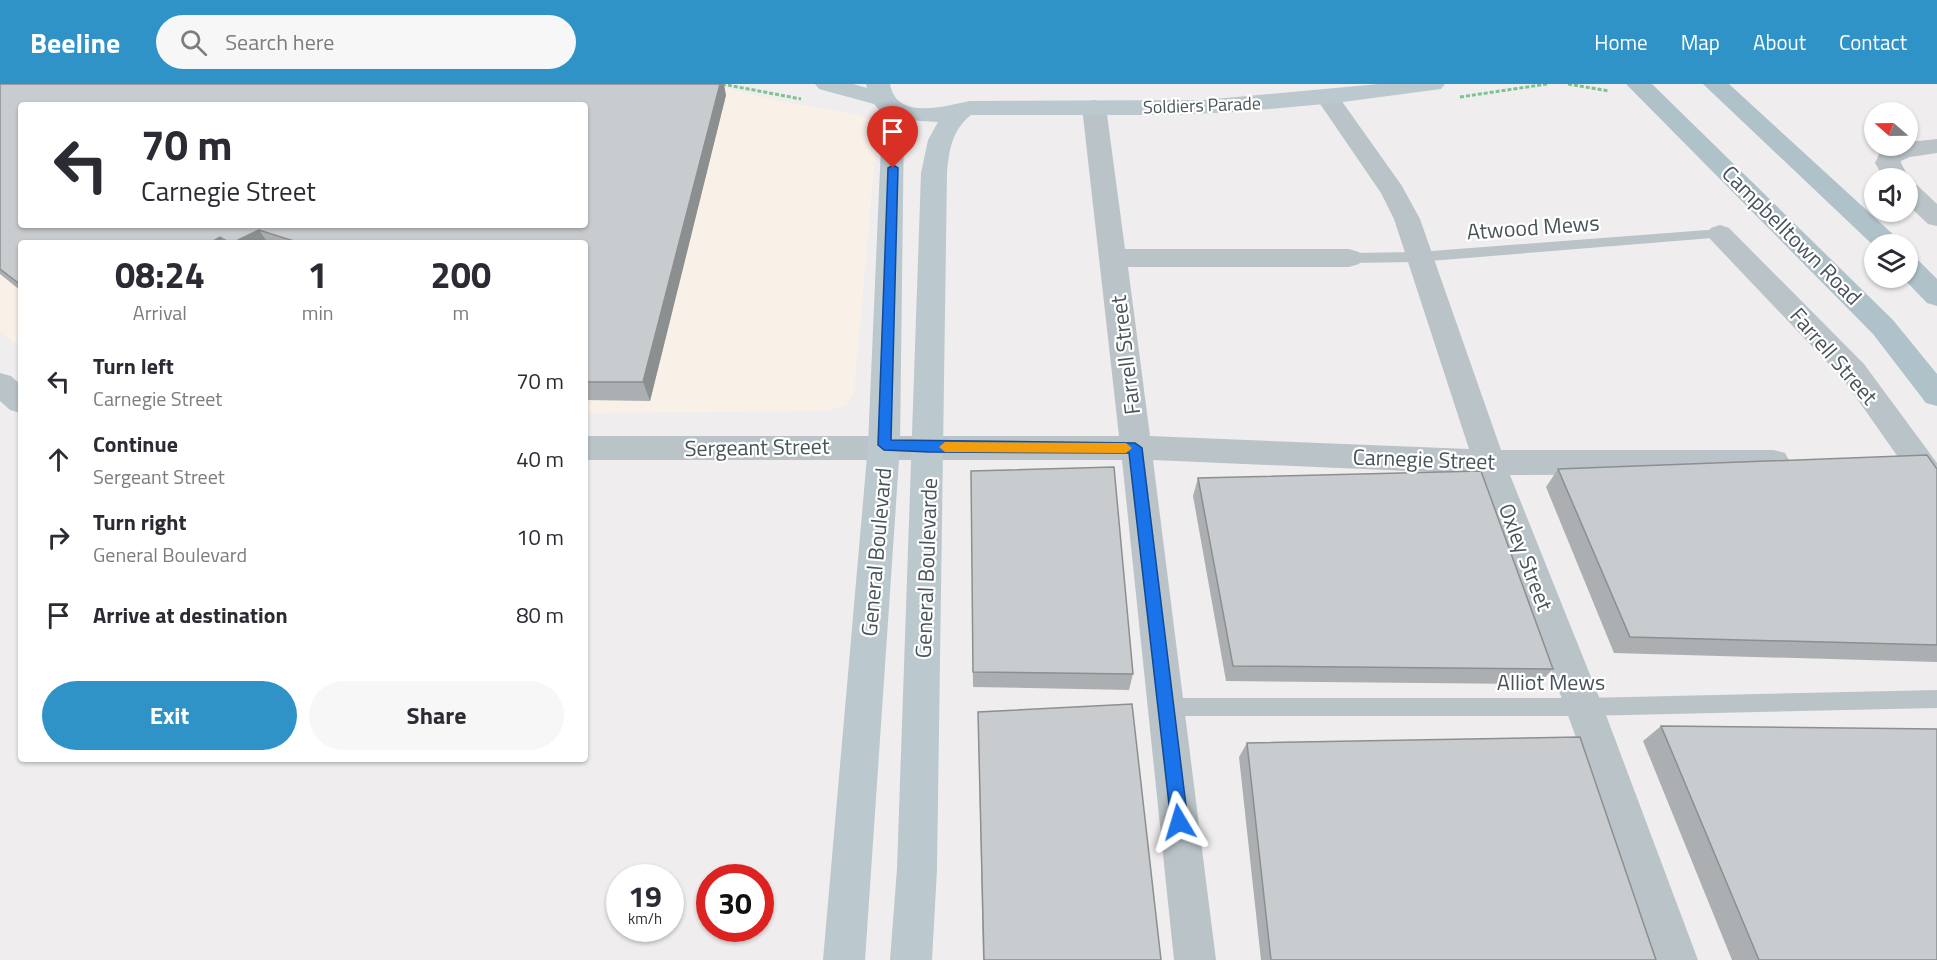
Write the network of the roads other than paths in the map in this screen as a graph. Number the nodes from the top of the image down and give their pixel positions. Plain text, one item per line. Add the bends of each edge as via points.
1 (827, 84) edge
2 (987, 84) edge
3 (1279, 84) edge
4 (1433, 84) edge
5 (1638, 84) edge
6 (1716, 84) edge
7 (1028, 86) dead end
8 (1205, 91) junction
9 (884, 97) edge
10 (1328, 98) junction
11 (1094, 107) junction
12 (964, 110) junction
13 (1937, 146) edge
14 (1890, 168) edge
15 (1918, 200) edge
16 (1937, 218) edge
17 (1720, 234) joint
18 (1877, 234) edge
19 (1418, 257) junction
20 (1113, 258) junction
21 (1349, 258) joint
22 (1918, 276) edge
23 (1937, 296) edge
24 (0, 384) edge
25 (1937, 395) edge
26 (18, 399) edge
27 (884, 445) junction
28 (929, 447) junction
29 (588, 448) edge
30 (1135, 448) junction
31 (1489, 462) junction
32 (1799, 462) edge
33 (1883, 462) edge
34 (1919, 462) junction
35 (1937, 488) edge
36 (1937, 699) edge
37 (864, 703) junction
38 (1166, 707) junction
39 (1584, 707) junction
40 (844, 960) edge
41 (911, 960) edge
42 (1195, 960) edge
43 (1677, 960) edge

1 - 9 street
2 - 12 street, General Boulevarde via 980,100
3 - 8 street, Soldiers Parade
4 - 10 street, Soldiers Parade
5 - 25 main road, Campbelltown Road via 1883,327
6 - 18 main road
7 - 8 street, Soldiers Parade via 1091,93
8 - 10 street via 1234,96 1305,88
9 - 12 street, Soldiers Parade via 907,114 924,117
9 - 27 street, General Boulevard via 894,146
10 - 11 street, Soldiers Parade via 1170,108
10 - 19 street, Oxley Street via 1393,192 1407,219
11 - 12 street, Soldiers Parade
11 - 20 street, Farrell Street
12 - 28 street, General Boulevarde via 945,126 937,146 934,173
13 - 14 street via 1904,150 1889,157
15 - 16 street
17 - 19 lane, Atwood Mews
17 - 34 street, Farrell Street via 1854,372
19 - 21 lane, Atwood Mews
19 - 31 street, Oxley Street
20 - 21 street
20 - 30 street, Farrell Street
22 - 23 main road
24 - 26 street
27 - 28 street, Sergeant Street
27 - 29 street, Sergeant Street
27 - 37 street, General Boulevard
28 - 30 street, Carnegie Street
28 - 37 street via 912,460 898,487 891,617
28 - 41 street, General Boulevarde
30 - 31 street, Carnegie Street
30 - 38 street, Farrell Street
31 - 32 street, Carnegie Street
31 - 39 street, Oxley Street
33 - 34 street
34 - 35 street, Farrell Street
36 - 39 lane, Alliot Mews
37 - 40 street, General Boulevard
38 - 39 lane, Alliot Mews
38 - 42 street, Farrell Street
39 - 43 street, Oxley Street

